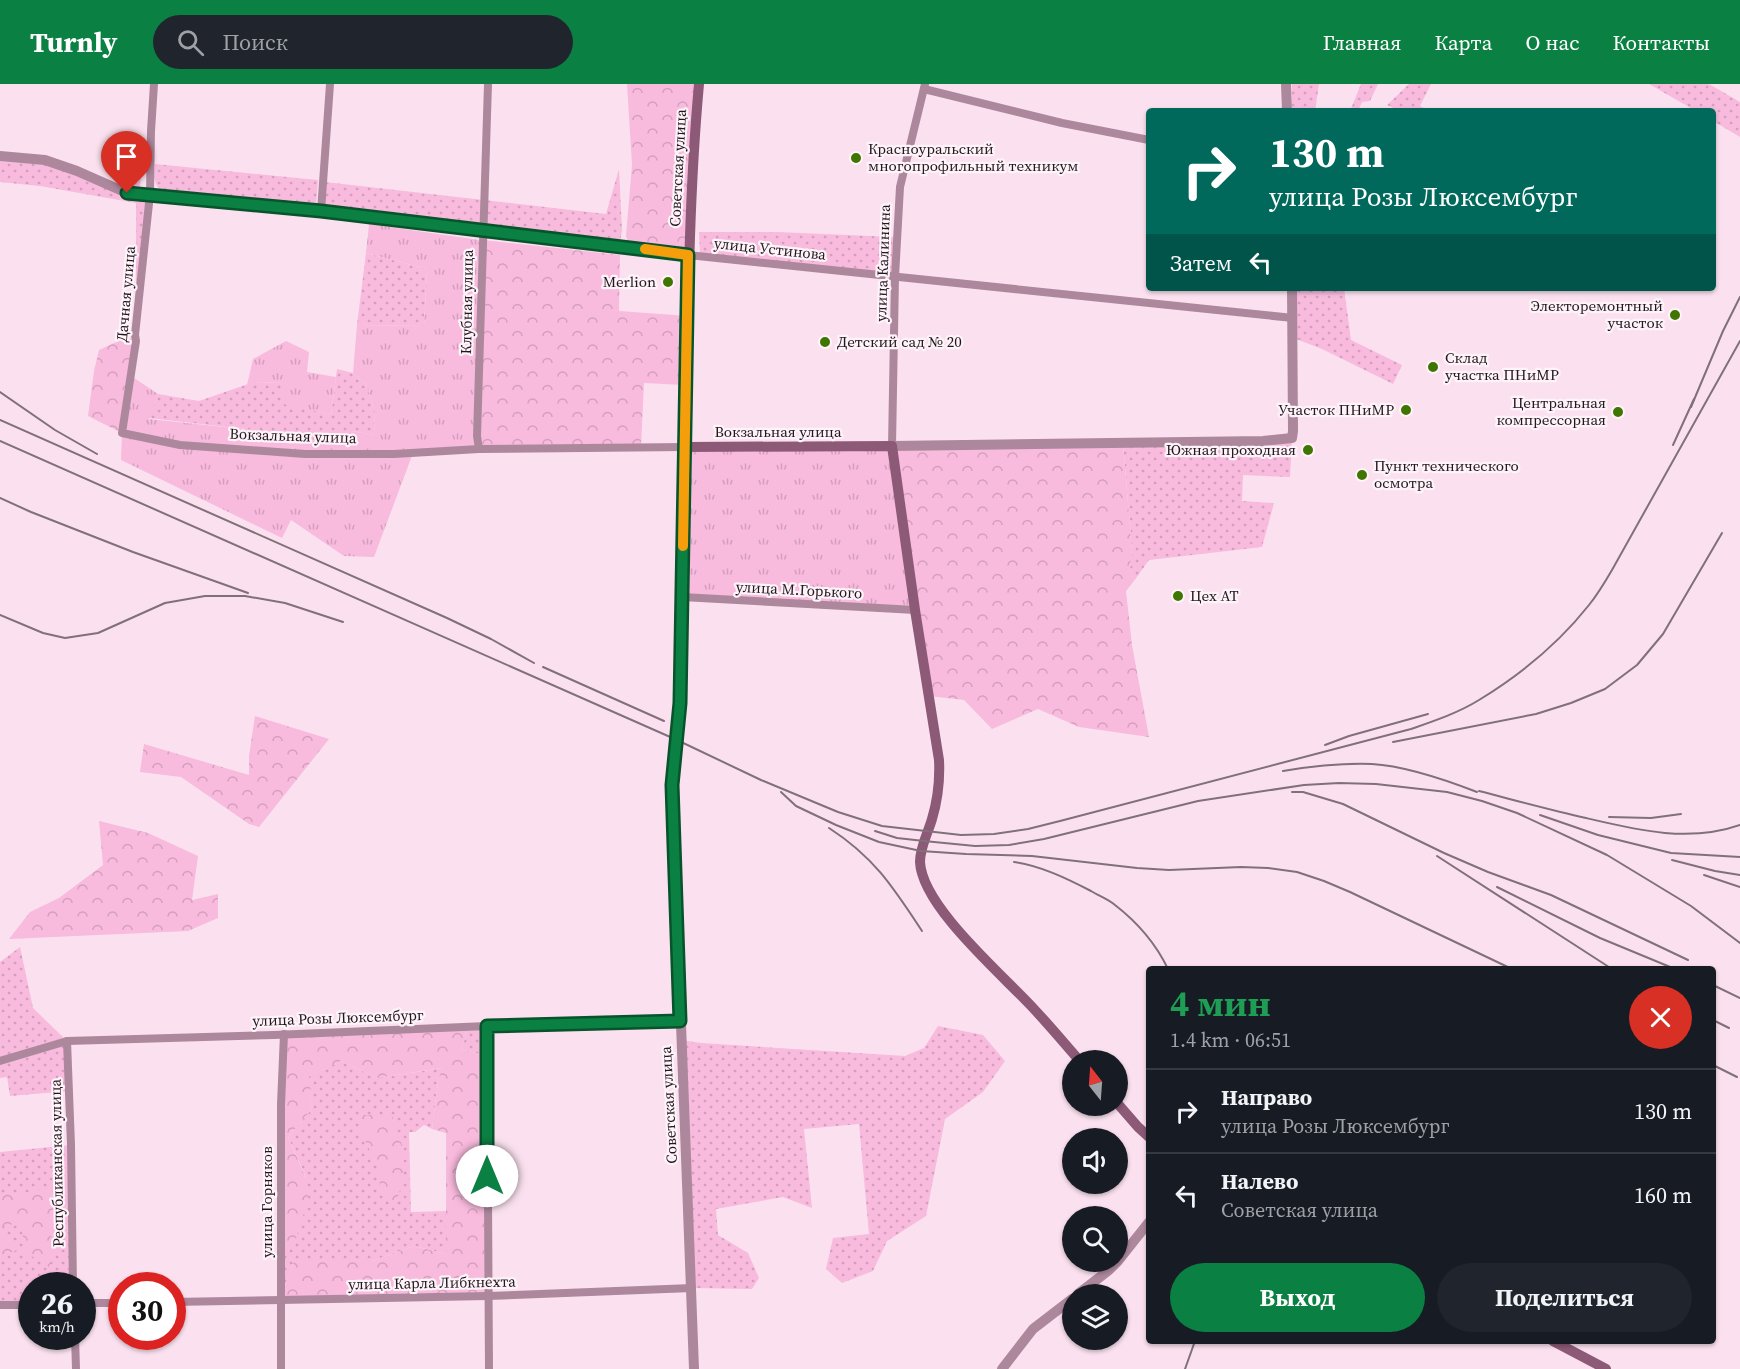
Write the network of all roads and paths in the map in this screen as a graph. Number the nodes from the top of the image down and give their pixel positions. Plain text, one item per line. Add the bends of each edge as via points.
1 (154, 84) edge
2 (330, 84) edge
3 (488, 84) edge
4 (699, 84) edge
5 (1286, 84) edge
6 (925, 86) edge
7 (1287, 108) edge
8 (1146, 139) edge
9 (0, 156) edge
10 (150, 194) junction
11 (321, 211) junction
12 (482, 231) junction
13 (688, 255) junction
14 (895, 277) junction
15 (1292, 291) edge
16 (1293, 318) junction
17 (122, 434) joint
18 (892, 446) junction
19 (686, 447) junction
20 (479, 449) junction
21 (682, 597) junction
22 (915, 610) junction
23 (680, 1021) junction
24 (487, 1026) junction
25 (284, 1034) junction
26 (67, 1041) junction
27 (1070, 1050) edge
28 (0, 1060) edge
29 (1128, 1116) edge
30 (1146, 1134) edge
31 (1146, 1226) edge
32 (1128, 1248) edge
33 (73, 1272) edge
34 (1106, 1272) edge
35 (1091, 1284) edge
36 (692, 1288) junction
37 (488, 1296) junction
38 (280, 1300) junction
39 (186, 1302) edge
40 (0, 1305) edge
41 (18, 1305) edge
42 (1062, 1307) edge
43 (1559, 1344) edge
44 (75, 1350) edge
45 (76, 1369) edge
46 (281, 1369) edge
47 (489, 1369) edge
48 (694, 1369) edge
49 (1002, 1369) edge
50 (1606, 1369) edge

1 - 10 street, Дачная улица
2 - 11 street
3 - 12 street, Клубная улица
4 - 13 main road, Советская улица
5 - 7 street
6 - 8 street via 1056,121
6 - 14 street, улица Калинина via 900,188
9 - 10 street, улица Устинова via 45,160 127,193
10 - 11 street, улица Устинова
10 - 17 street, Дачная улица via 136,341
11 - 12 street, улица Устинова
12 - 13 street, улица Устинова
12 - 20 street, Клубная улица
13 - 14 street, улица Устинова
13 - 19 main road, Советская улица
14 - 16 street, улица Устинова
14 - 18 street, улица Калинина
15 - 16 street
16 - 18 street, Вокзальная улица via 1292,438
17 - 20 street, Вокзальная улица via 180,445 305,454
18 - 19 main road, Вокзальная улица
18 - 22 main road
19 - 20 street, Вокзальная улица
19 - 21 street, Советская улица
21 - 22 street, улица М.Горького
21 - 23 street, Советская улица via 680,703 672,785
22 - 27 main road via 940,771 933,817 921,850 922,872 935,900 958,932
23 - 24 street, улица Розы Люксембург
23 - 36 street, Советская улица
24 - 25 street, улица Розы Люксембург
24 - 37 street
25 - 26 street, улица Розы Люксембург
25 - 38 street, улица Горняков
26 - 28 street, улица Розы Люксембург
26 - 33 street, Республиканская улица
29 - 30 main road
31 - 32 street
34 - 35 street
36 - 37 street, улица Карла Либкнехта
36 - 48 street, Советская улица
37 - 38 street, улица Карла Либкнехта
37 - 47 street
38 - 39 street, улица Карла Либкнехта
38 - 46 street, улица Горняков
40 - 41 street
42 - 49 street via 1033,1329
43 - 50 main road
44 - 45 street

